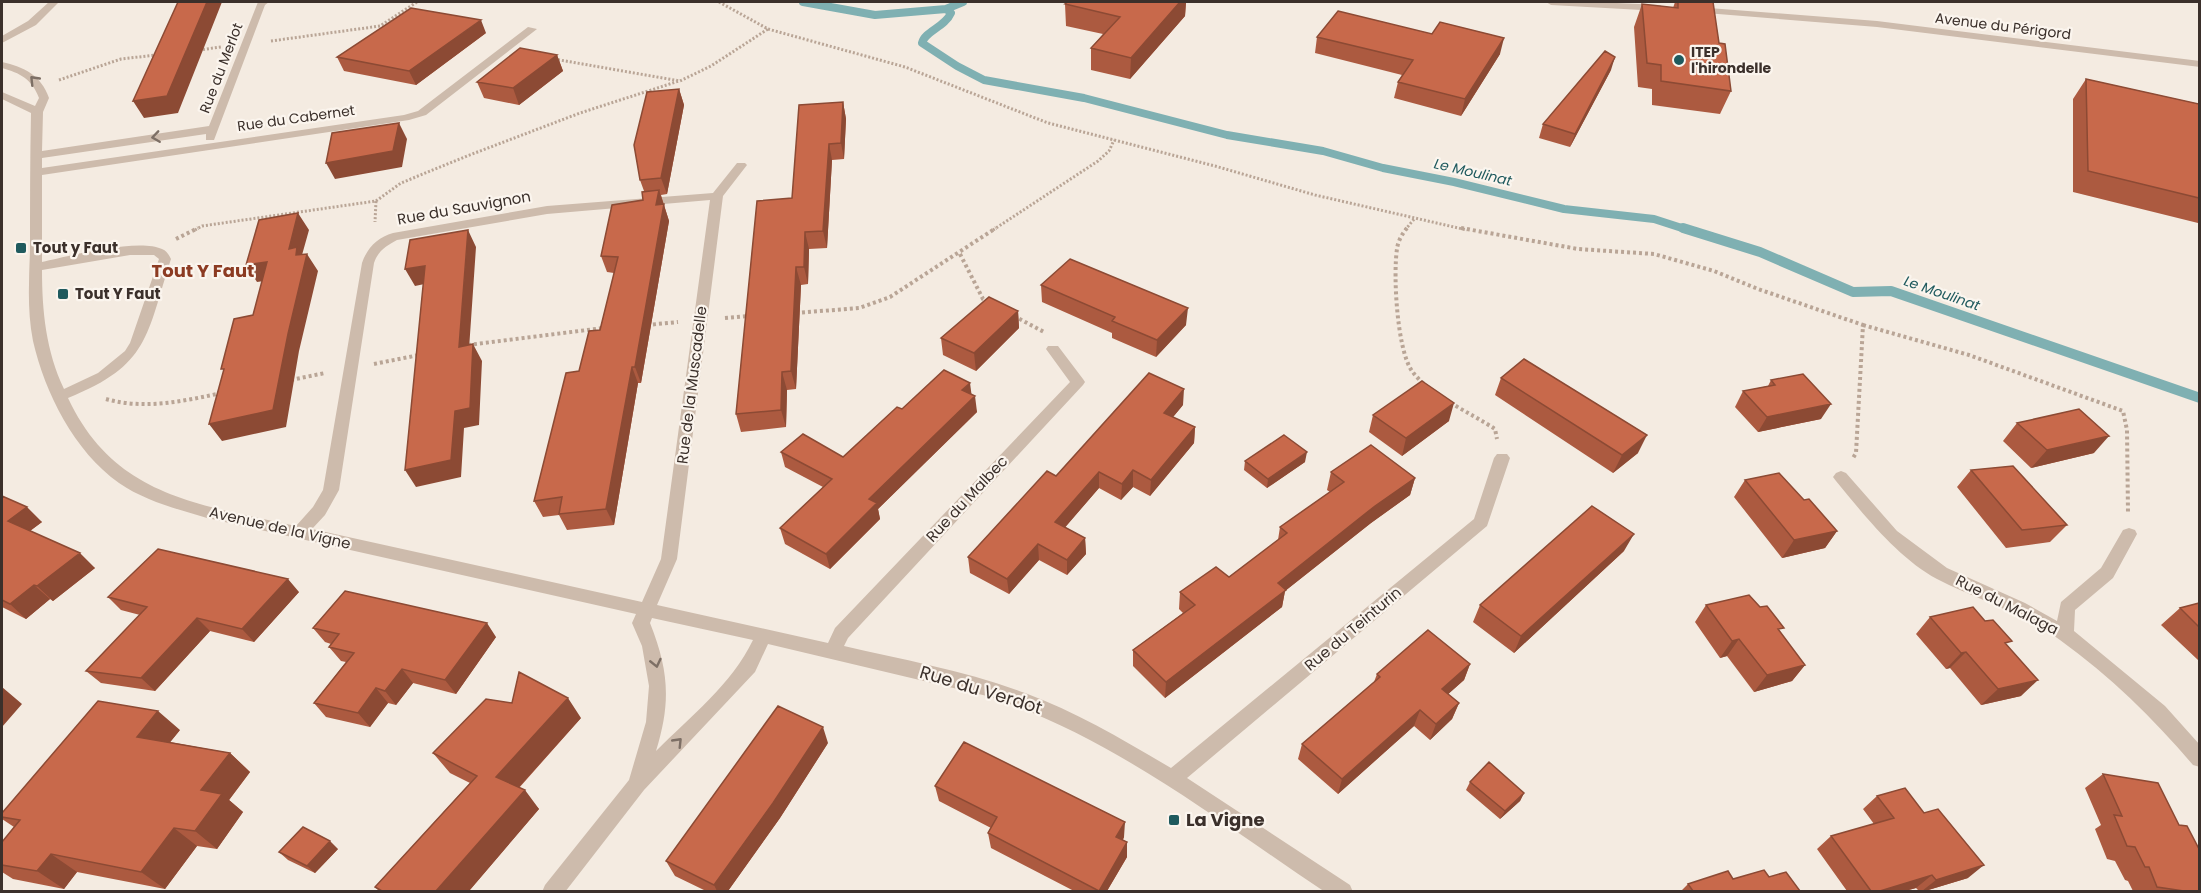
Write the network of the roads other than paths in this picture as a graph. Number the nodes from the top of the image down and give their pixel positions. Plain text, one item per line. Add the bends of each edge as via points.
1 (54, 2) edge
2 (264, 2) edge
3 (1551, 2) edge
4 (1666, 8) edge
5 (1688, 9) edge
6 (532, 29) dead end
7 (2, 40) edge
8 (2199, 64) edge
9 (2, 65) edge
10 (2, 95) edge
11 (37, 112) junction
12 (214, 129) junction
13 (207, 147) junction
14 (36, 155) junction
15 (741, 165) dead end
16 (36, 172) junction
17 (717, 196) junction
18 (36, 267) junction
19 (1053, 349) road end
20 (60, 396) junction
21 (1502, 458) road end
22 (1841, 477) road end
23 (299, 533) junction
24 (2129, 534) road end
25 (646, 608) junction
26 (2065, 634) junction
27 (764, 635) junction
28 (833, 651) junction
29 (2199, 759) edge
30 (1172, 779) junction
31 (637, 784) junction
32 (552, 891) edge
33 (1343, 891) edge

1 - 7 street via 32,23
2 - 12 street, Rue du Merlot
3 - 4 street
5 - 8 street, Avenue du Périgord via 1877,24
6 - 13 street, Rue du Cabernet via 422,113
11 -> 9 street, Avenue de la Vigne via 44,98 35,78
10 - 11 street
11 - 14 street, Avenue de la Vigne
12 - 13 street, Rue du Merlot
12 -> 14 street
13 - 16 street, Rue du Cabernet
14 - 16 street, Avenue de la Vigne
15 - 17 street, Rue de la Muscadelle
16 - 18 street, Avenue de la Vigne
17 - 23 street, Rue du Sauvignon via 547,210 385,241 371,253 368,263 331,490
17 - 25 street, Rue de la Muscadelle via 669,560
18 - 20 street, Avenue de la Vigne via 40,339
18 - 20 street via 136,250 154,250 165,259 137,344 120,364 92,383
19 - 28 street, Rue du Malbec via 1078,382 841,633
20 - 23 street, Avenue de la Vigne via 96,452 141,489 207,512
21 - 30 street, Rue du Teinturin via 1481,522
22 - 26 street, Rue du Malaga via 1891,535 1941,573 2019,608
23 - 25 street, Avenue de la Vigne
24 - 26 street via 2107,573 2067,607
25 - 27 street, Rue du Verdot
25 -> 31 street via 641,623 652,647 660,701
26 - 29 street, Rue du Malaga via 2159,712
27 - 28 street, Rue du Verdot
31 -> 27 street via 749,667
28 - 30 street, Rue du Verdot via 1021,699 1084,727
30 - 33 street, Rue du Verdot
31 - 32 street

